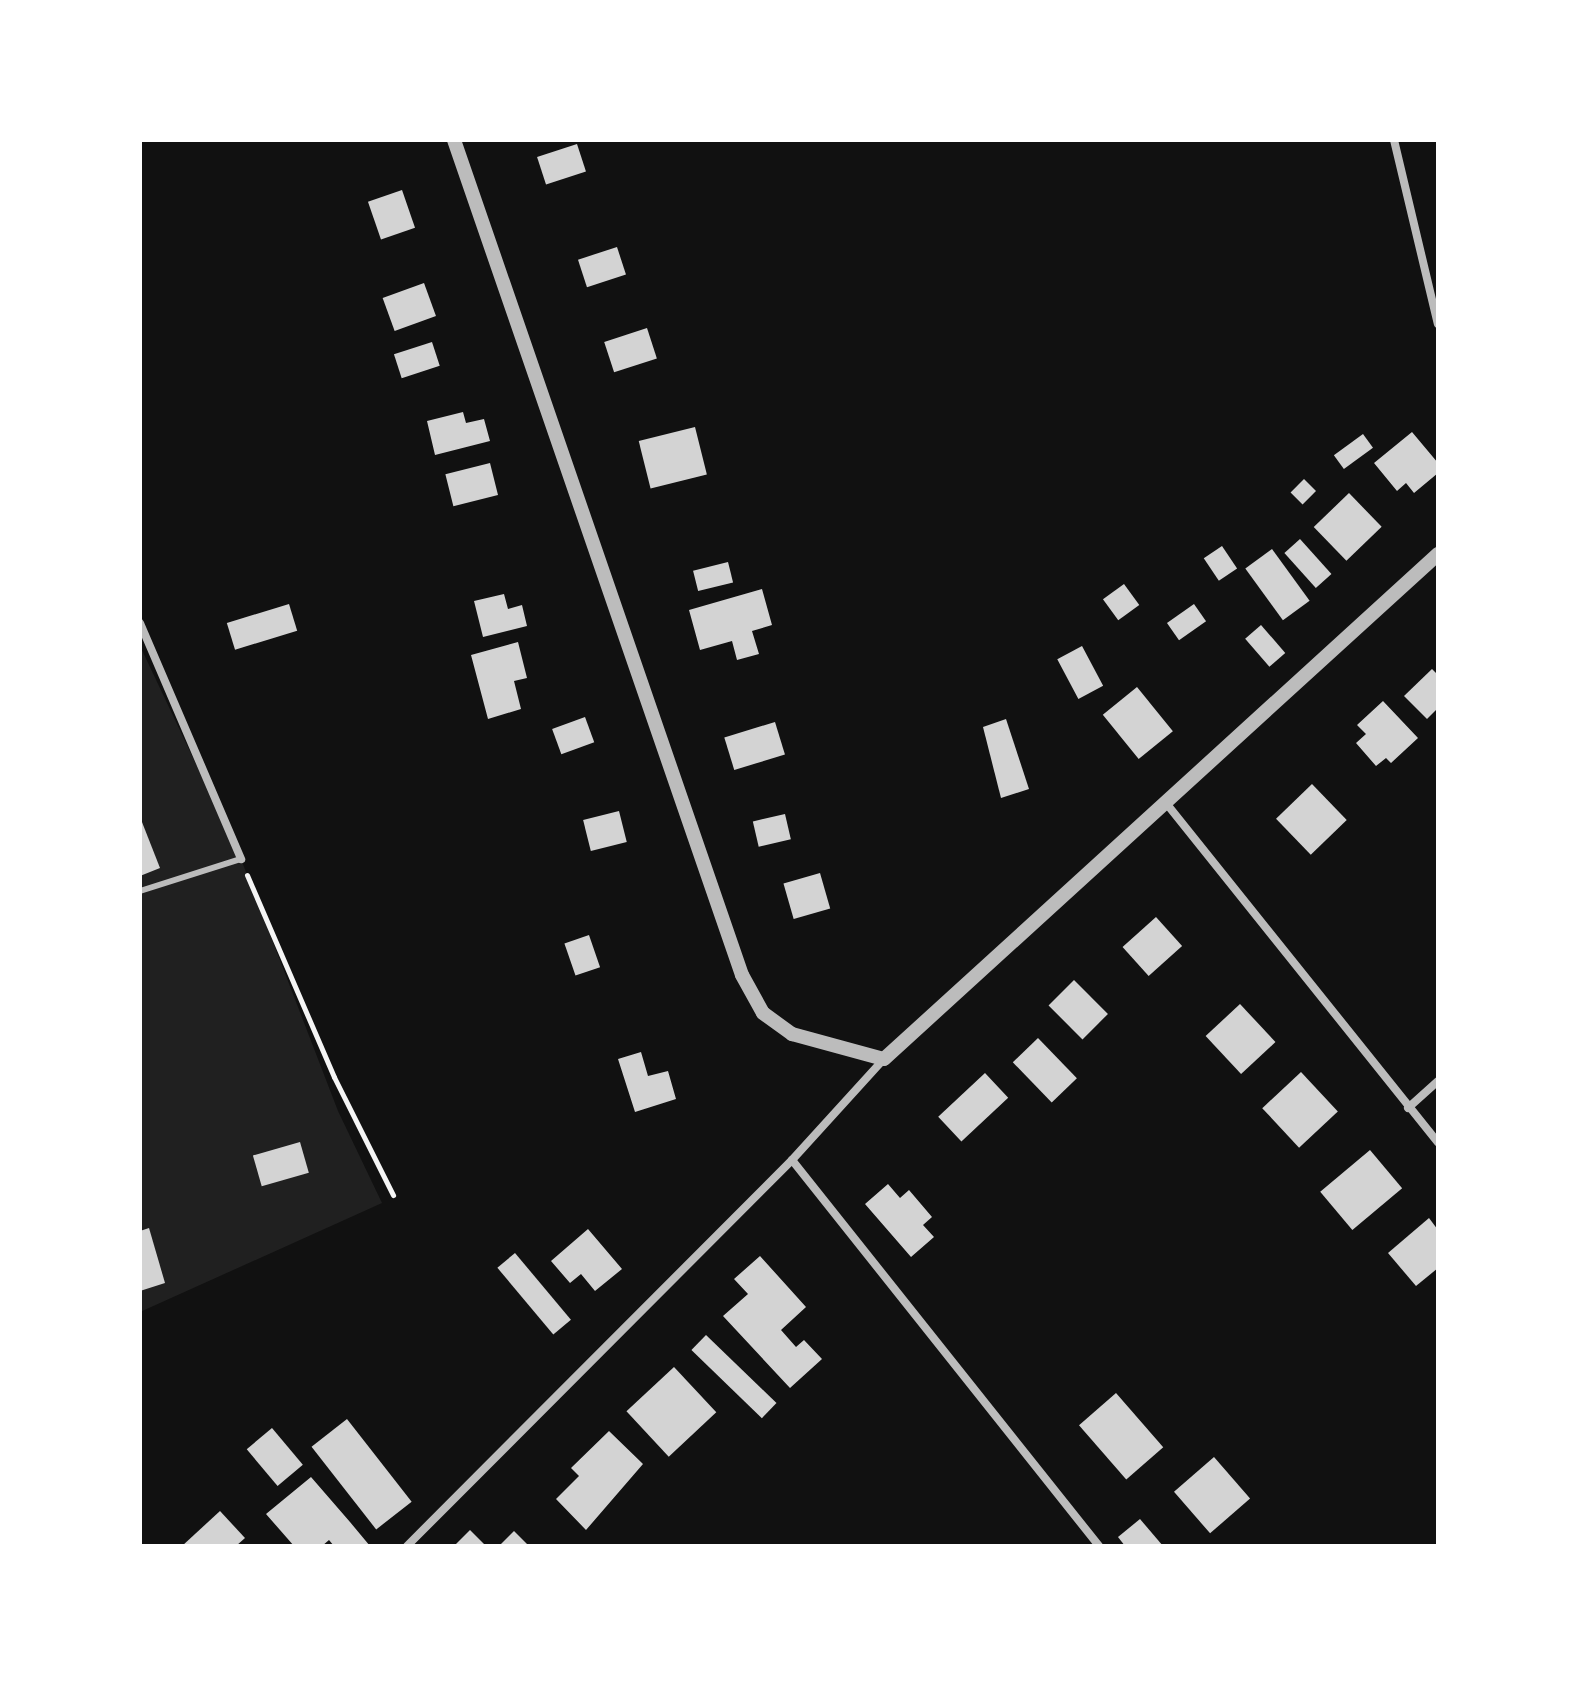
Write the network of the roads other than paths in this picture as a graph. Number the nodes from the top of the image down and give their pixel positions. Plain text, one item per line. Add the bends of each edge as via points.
1 (454, 140) edge
2 (1394, 140) edge
3 (1438, 324) edge
4 (1438, 554) edge
5 (140, 623) edge
6 (1166, 803) junction
7 (241, 859) joint
8 (140, 891) edge
9 (884, 1059) junction
10 (1438, 1081) edge
11 (1408, 1108) junction
12 (1438, 1143) edge
13 (792, 1160) junction
14 (407, 1546) edge
15 (1099, 1546) edge

1 - 9 street via 742,975 763,1013 792,1034
2 - 3 street
4 - 6 street
5 - 7 street
6 - 9 street
6 - 11 street
7 - 8 lane
9 - 13 street
10 - 11 street
11 - 12 street
13 - 14 street
13 - 15 street

